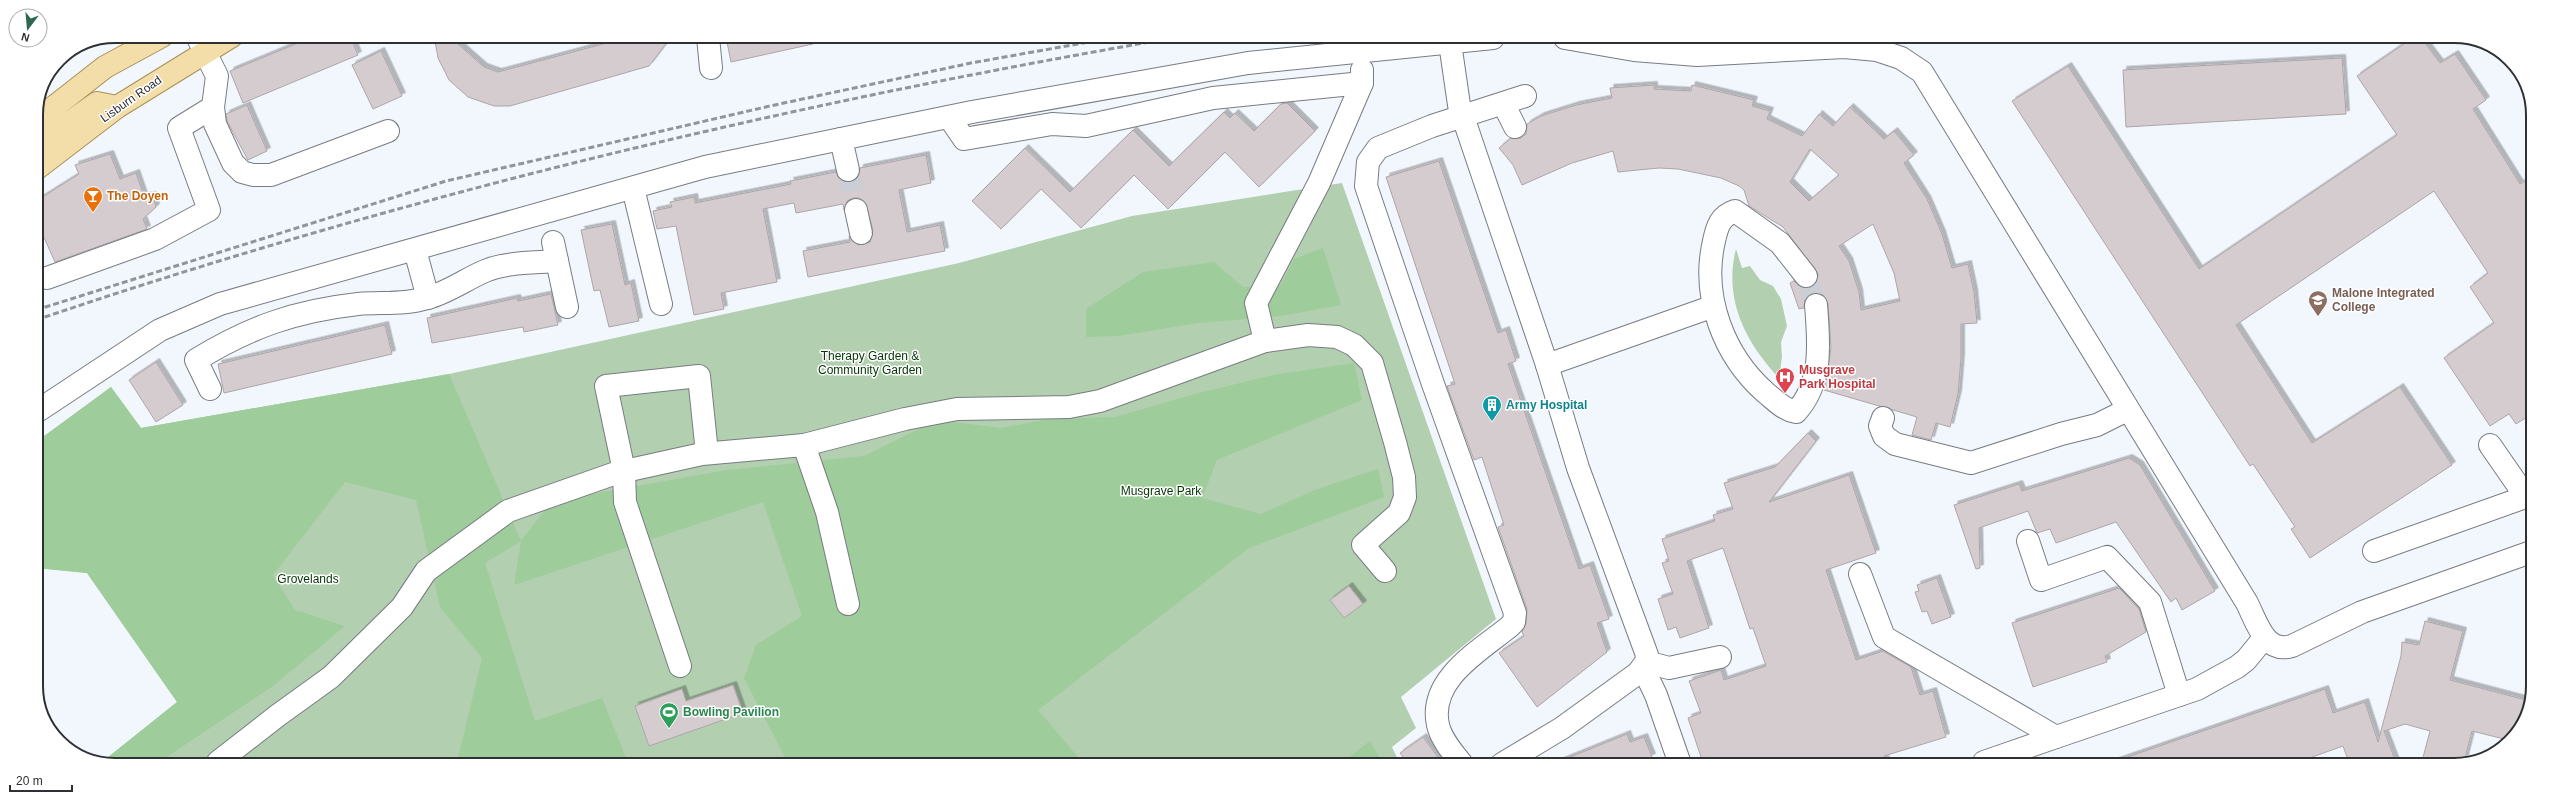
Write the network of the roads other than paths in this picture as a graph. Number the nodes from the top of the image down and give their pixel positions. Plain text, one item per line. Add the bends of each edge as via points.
1 (149, 43) edge
2 (202, 43) edge
3 (709, 43) edge
4 (1450, 43) joint
5 (1611, 43) edge
6 (1359, 52) junction
7 (711, 68) dead end
8 (1362, 83) junction
9 (1525, 96) dead end
10 (1504, 105) junction
11 (117, 107) junction
12 (213, 107) junction
13 (43, 112) edge
14 (949, 117) junction
15 (1463, 117) junction
16 (1515, 127) dead end
17 (388, 132) dead end
18 (841, 139) junction
19 (43, 141) edge
20 (43, 164) edge
21 (848, 170) tunnel mouth
22 (633, 188) junction
23 (856, 210) tunnel mouth
24 (862, 233) dead end
25 (415, 250) junction
26 (1806, 276) tunnel mouth
27 (47, 278) dead end
28 (428, 298) junction
29 (660, 304) dead end
30 (1816, 305) tunnel mouth
31 (1714, 306) junction
32 (567, 307) dead end
33 (1265, 341) junction
34 (1547, 365) junction
35 (210, 389) dead end
36 (43, 407) edge
37 (2128, 410) junction
38 (1883, 418) dead end
39 (804, 445) junction
40 (2490, 445) dead end
41 (707, 454) junction
42 (624, 471) junction
43 (2526, 492) edge
44 (2526, 497) edge
45 (2028, 541) dead end
46 (2374, 551) dead end
47 (2526, 554) edge
48 (1385, 570) dead end
49 (1860, 574) dead end
50 (848, 604) dead end
51 (2264, 638) junction
52 (1720, 657) dead end
53 (1645, 665) junction
54 (680, 666) dead end
55 (2179, 695) junction
56 (2056, 737) junction
57 (223, 758) edge
58 (1458, 758) edge
59 (1512, 758) edge
60 (1678, 758) edge
61 (1996, 758) edge

1 - 13 main road via 105,67
2 - 11 main road, Lisburn Road
2 - 12 street via 217,76
3 - 7 street
4 - 6 street
4 - 15 street
5 - 37 street via 1634,50 1697,55 1857,48 1877,50 1901,58 1922,72
6 - 8 street
6 - 14 street via 1248,63
8 - 14 street via 1213,98 1086,126 1052,124 964,139
8 - 33 street via 1320,184 1256,303
9 - 10 street
10 - 15 street
10 - 16 street
11 - 19 main road via 97,103
11 - 20 main road, Lisburn Road
12 - 17 street via 215,124 233,163 242,172 253,175 271,174
12 - 27 street via 180,128 209,210 155,240
14 - 18 street
15 - 34 street
15 - 58 street via 1378,148 1368,162 1366,186 1515,613 1514,622 1509,627 1457,669 1444,686 1438,701 1438,726
18 - 21 street
18 - 22 street via 705,167
22 - 25 street
22 - 29 street
23 - 24 street
25 - 28 street
25 - 36 street via 220,304 160,330
26 - 31 street via 1780,243 1735,211 1726,213 1718,224 1712,249 1710,275
28 - 32 street via 486,270 517,264 555,252
28 - 35 street via 324,308 271,322 231,338 196,360
30 - 31 street via 1818,357 1814,386 1796,412 1787,411 1750,378 1719,327
31 - 34 street
33 - 39 street via 1100,401 1069,407 956,409
33 - 48 street via 1308,335 1337,337 1354,345 1372,363 1404,477 1406,496 1399,513 1363,545
34 - 53 street via 1578,468 1646,647
37 - 38 street via 2099,411 2061,434 1971,463 1895,444 1884,436 1880,426
37 - 51 street via 2247,603
39 - 41 street
39 - 50 street via 827,512
40 - 43 street
41 - 42 street
41 - 42 street via 699,376 606,386
42 - 54 street via 625,502
42 - 57 street via 508,511 426,571 402,607 331,677
44 - 46 street
45 - 55 street via 2041,580 2107,557 2150,602
47 - 51 street via 2362,612 2289,647 2278,648
49 - 56 street via 1884,637
51 - 55 street via 2237,667 2197,689
52 - 53 street via 1669,668
53 - 59 street via 1562,728
53 - 60 street
55 - 56 street
56 - 61 street

